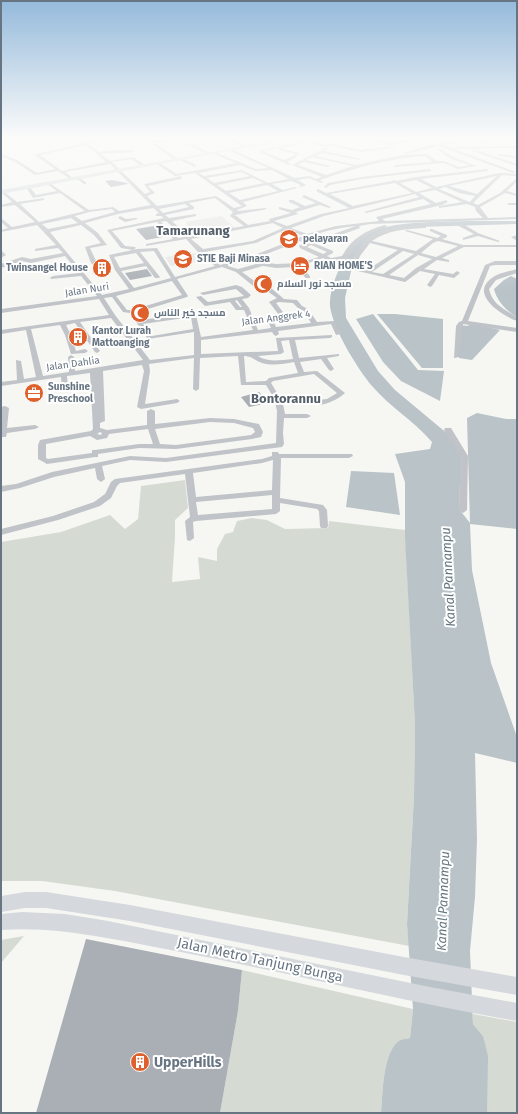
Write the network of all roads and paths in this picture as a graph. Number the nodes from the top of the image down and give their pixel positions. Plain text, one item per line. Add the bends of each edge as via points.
1 (23, 188) edge
2 (29, 188) edge
3 (55, 188) edge
4 (137, 188) edge
5 (148, 188) edge
6 (220, 188) edge
7 (247, 188) edge
8 (274, 188) joint
9 (295, 188) dead end
10 (361, 188) edge
11 (406, 188) edge
12 (442, 188) edge
13 (450, 188) edge
14 (487, 188) edge
15 (509, 188) edge
16 (436, 189) junction
17 (318, 190) dead end
18 (2, 192) edge
19 (60, 192) junction
20 (226, 192) junction
21 (282, 192) junction
22 (505, 192) junction
23 (415, 193) junction
24 (325, 194) junction
25 (144, 195) junction
26 (516, 195) edge
27 (231, 196) junction
28 (304, 196) dead end
29 (479, 196) junction
30 (342, 197) dead end
31 (52, 198) dead end
32 (423, 198) junction
33 (335, 199) junction
34 (292, 201) dead end
35 (446, 201) dead end
36 (185, 202) junction
37 (239, 202) junction
38 (469, 202) junction
39 (321, 203) junction
40 (15, 204) junction
41 (435, 204) junction
42 (517, 204) edge
43 (1, 206) edge
44 (392, 206) junction
45 (156, 207) junction
46 (329, 207) dead end
47 (441, 207) dead end
48 (477, 207) junction
49 (281, 208) dead end
50 (305, 208) junction
51 (353, 208) junction
52 (265, 209) dead end
53 (256, 210) junction
54 (403, 210) junction
55 (88, 211) junction
56 (293, 211) junction
57 (235, 212) junction
58 (366, 212) dead end
59 (163, 214) junction
60 (119, 215) junction
61 (72, 216) junction
62 (194, 216) dead end
63 (517, 218) edge
64 (168, 219) junction
65 (487, 219) junction
66 (1, 220) edge
67 (158, 221) junction
68 (272, 221) junction
69 (384, 222) junction
70 (391, 222) junction
71 (39, 223) junction
72 (459, 223) junction
73 (80, 224) junction
74 (354, 224) junction
75 (502, 224) dead end
76 (248, 227) junction
77 (286, 228) junction
78 (11, 229) junction
79 (400, 229) junction
80 (321, 230) junction
81 (432, 230) dead end
82 (1, 231) edge
83 (48, 231) junction
84 (332, 234) dead end
85 (478, 234) junction
86 (307, 236) junction
87 (438, 236) junction
88 (517, 236) edge
89 (188, 238) junction
90 (300, 239) junction
91 (465, 239) dead end
92 (178, 240) junction
93 (517, 240) edge
94 (368, 241) junction
95 (498, 241) dead end
96 (254, 242) junction
97 (292, 243) junction
98 (312, 244) junction
99 (60, 246) junction
100 (463, 246) junction
101 (517, 246) edge
102 (302, 247) junction
103 (402, 248) junction
104 (37, 250) dead end
105 (137, 250) junction
106 (200, 251) junction
107 (269, 251) junction
108 (418, 252) junction
109 (66, 254) junction
110 (323, 256) junction
111 (343, 257) junction
112 (437, 258) junction
113 (447, 261) dead end
114 (342, 263) dead end
115 (517, 263) edge
116 (148, 264) junction
117 (95, 265) dead end
118 (296, 265) junction
119 (1, 266) edge
120 (221, 266) junction
121 (409, 269) junction
122 (118, 270) junction
123 (238, 271) junction
124 (369, 271) junction
125 (517, 271) edge
126 (170, 272) junction
127 (438, 273) junction
128 (457, 273) dead end
129 (83, 274) junction
130 (385, 275) junction
131 (157, 277) junction
132 (308, 277) dead end
133 (53, 278) dead end
134 (174, 278) junction
135 (129, 284) junction
136 (430, 285) dead end
137 (133, 290) junction
138 (186, 294) junction
139 (113, 295) junction
140 (202, 295) junction
141 (102, 298) junction
142 (238, 299) junction
143 (232, 300) junction
144 (280, 301) junction
145 (246, 308) junction
146 (1, 311) edge
147 (132, 312) junction
148 (113, 316) junction
149 (517, 319) edge
150 (76, 321) junction
151 (141, 322) junction
152 (465, 322) junction
153 (62, 323) junction
154 (315, 324) junction
155 (28, 328) junction
156 (274, 329) junction
157 (197, 330) junction
158 (517, 330) edge
159 (83, 331) junction
160 (256, 331) junction
161 (1, 332) edge
162 (338, 334) dead end
163 (68, 335) junction
164 (330, 336) dead end
165 (292, 338) junction
166 (198, 339) junction
167 (278, 339) junction
168 (85, 351) dead end
169 (97, 351) dead end
170 (251, 354) junction
171 (241, 355) junction
172 (198, 356) junction
173 (337, 356) dead end
174 (70, 357) dead end
175 (323, 357) junction
176 (456, 357) dead end
177 (296, 360) junction
178 (18, 361) dead end
179 (147, 362) junction
180 (273, 362) junction
181 (331, 369) dead end
182 (96, 370) junction
183 (72, 374) junction
184 (302, 374) junction
185 (64, 376) junction
186 (274, 376) dead end
187 (40, 379) junction
188 (21, 381) junction
189 (268, 383) junction
190 (1, 384) edge
191 (65, 389) dead end
192 (196, 389) dead end
193 (177, 401) dead end
194 (280, 403) junction
195 (1, 409) edge
196 (151, 411) dead end
197 (307, 416) dead end
198 (281, 418) junction
199 (35, 427) dead end
200 (151, 427) junction
201 (448, 430) dead end
202 (99, 433) junction
203 (276, 445) junction
204 (157, 446) junction
205 (349, 456) dead end
206 (96, 458) junction
207 (277, 458) junction
208 (189, 472) junction
209 (101, 479) dead end
210 (1, 489) edge
211 (276, 496) junction
212 (193, 500) junction
213 (463, 510) dead end
214 (194, 518) junction
215 (324, 526) dead end
216 (1, 532) edge
217 (190, 538) dead end
218 (1, 904) edge
219 (1, 922) edge
220 (517, 986) edge
221 (517, 1012) edge

1 - 18 main road
2 - 19 street via 35,197
3 - 19 street
4 - 25 street
5 - 25 street via 153,193
6 - 20 street
7 - 20 street
8 - 21 street
8 - 27 street
9 - 21 street
10 - 24 street
11 - 23 street
12 - 16 street
13 - 29 street
14 - 29 street
15 - 22 street
16 - 23 street
16 - 38 street
17 - 24 street
18 - 40 street
19 - 55 street
20 - 27 street
21 - 37 street
22 - 26 street
22 - 48 street
23 - 32 street
23 - 51 street
24 - 33 street
25 - 45 street
26 - 42 street via 508,202
27 - 37 street
28 - 39 street
29 - 38 street
30 - 33 street
31 - 40 street
32 - 41 street
32 - 44 street
33 - 51 street
34 - 50 street
35 - 41 street
36 - 45 street
36 - 57 street via 215,197
36 - 59 street via 192,208
37 - 57 street via 245,206
38 - 47 street
38 - 48 street
39 - 46 street
39 - 50 street
40 - 43 street
40 - 71 street
41 - 54 street
44 - 54 street
44 - 58 street
45 - 59 street
45 - 60 street
48 - 65 street
49 - 56 street
50 - 56 street
51 - 77 street
52 - 53 street
53 - 57 street
53 - 68 street
54 - 69 street via 378,218
55 - 60 street via 113,208
55 - 61 street
56 - 68 street via 296,213
57 - 76 street via 232,215
59 - 60 street via 128,221
59 - 64 street
60 - 73 street
61 - 71 street
61 - 73 street
62 - 64 street
63 - 65 street
64 - 67 street
64 - 89 street
65 - 72 street
66 - 78 street
67 - 92 street
67 - 92 street via 109,231 123,248 127,249
68 - 76 street
68 - 77 street
69 - 70 street, Jalan Nuri
69 - 74 street, Jalan Nuri
70 - 72 street, Jalan Nuri
70 - 111 street via 394,224 360,236
71 - 78 street
71 - 83 street
72 - 75 street
72 - 79 street
72 - 85 street
73 - 83 street
73 - 117 street via 96,234 104,244 86,246 92,253
74 - 80 street, Jalan Nuri
74 - 98 street via 358,227
76 - 89 street
77 - 86 street
77 - 96 street
78 - 82 street
79 - 87 street
79 - 94 street via 381,233
80 - 84 street
80 - 86 street, Jalan Nuri
81 - 87 street
83 - 99 street
85 - 91 street
85 - 95 street
86 - 90 street, Jalan Nuri
87 - 100 street
87 - 108 street
88 - 93 street via 513,237
89 - 92 street
89 - 106 street
90 - 97 street, Jalan Nuri
90 - 98 street
94 - 103 street
94 - 124 street via 352,269
96 - 106 street
96 - 107 street
97 - 102 street
97 - 107 street, Jalan Nuri
98 - 102 street
98 - 110 street via 331,252
99 - 104 street
99 - 109 street
100 - 101 street
100 - 112 street
102 - 110 street
103 - 108 street
103 - 124 street
105 - 116 street
105 - 122 street via 111,256
105 - 126 street via 156,250
106 - 120 street
107 - 120 street, Jalan Nuri
108 - 112 street
108 - 121 street
109 - 119 street via 31,261 22,259
109 - 129 street
110 - 111 street via 331,261
110 - 118 street
111 - 114 street
112 - 113 street
112 - 121 street
115 - 152 street via 488,265
116 - 122 street
116 - 131 street
118 - 123 street via 263,264
118 - 132 street
120 - 123 street
120 - 134 street, Jalan Nuri
121 - 127 street
121 - 130 street
121 - 130 street via 405,280
122 - 135 street
123 - 144 street via 259,288 269,289 280,298
124 - 130 street
125 - 149 street via 495,278 486,289 488,298
126 - 131 street
126 - 134 street
127 - 128 street via 454,276
127 - 136 street
129 - 133 street
129 - 141 street
131 - 135 street
134 - 137 street, Jalan Nuri
134 - 138 street
135 - 137 street
137 - 139 street, Jalan Nuri
138 - 140 street
138 - 147 street
139 - 141 street, Jalan Nuri
139 - 147 street via 125,311
140 - 142 street via 236,286 248,296
140 - 143 street via 207,304
141 - 146 street, Jalan Nuri
141 - 148 street
142 - 143 street
142 - 145 street
143 - 145 street via 238,309
144 - 154 street via 295,301 306,310
144 - 156 street via 272,302 283,316 270,319
145 - 160 street
147 - 151 street
148 - 150 street
148 - 179 street
150 - 153 street
150 - 159 street
151 - 157 street via 150,338
151 - 157 street via 193,315
152 - 158 street
152 - 176 street via 461,322 459,326
153 - 155 street
153 - 163 street
154 - 156 street, Jalan Anggrek 4
154 - 162 street, Jalan Anggrek 4 via 333,322
155 - 161 street
155 - 187 street
156 - 160 street, Jalan Anggrek 4
156 - 167 street
157 - 166 street
159 - 163 street
159 - 169 street
160 - 166 street, Jalan Anggrek 4
163 - 168 street via 73,353
164 - 165 street
165 - 167 street
165 - 177 street
166 - 172 street
167 - 170 street, Jalan Dahlia via 280,352
170 - 171 street, Jalan Dahlia
170 - 180 street via 265,362
171 - 172 street, Jalan Dahlia
171 - 189 street via 244,385
172 - 179 street, Jalan Dahlia
172 - 192 street
173 - 175 street
174 - 183 street
175 - 177 street
175 - 181 street
177 - 180 street
177 - 184 street
178 - 188 street
179 - 182 street, Jalan Dahlia
179 - 193 street via 141,407
180 - 186 street
182 - 183 street, Jalan Dahlia
182 - 202 street
183 - 185 street, Jalan Dahlia
184 - 189 street via 272,379
184 - 194 street via 315,372 342,393 317,403 311,396
185 - 187 street, Jalan Dahlia
185 - 191 street
187 - 188 street, Jalan Dahlia
188 - 190 street, Jalan Dahlia
189 - 194 street
194 - 198 street
195 - 199 street via 5,408 4,433
196 - 200 street
197 - 198 street
198 - 203 street via 278,431 280,444
200 - 202 street
200 - 204 street
200 - 204 street via 220,420 245,423 258,432 252,437 176,447
201 - 213 street via 464,456
202 - 206 street
202 - 206 street via 45,441 41,444 42,459 47,462
203 - 206 street via 173,459
203 - 207 street
204 - 206 street via 132,446
205 - 207 street
206 - 209 street
206 - 210 street
207 - 208 street
207 - 211 street
208 - 212 street
208 - 216 street via 118,481 108,496 97,504
211 - 212 street
211 - 214 street via 274,512
211 - 215 street via 320,507 323,510
212 - 214 street
214 - 217 street via 188,521
218 - 220 main road, Jalan Metro Tanjung Bunga via 46,900 115,910
219 - 221 main road, Jalan Metro Tanjung Bunga via 49,920 83,925

